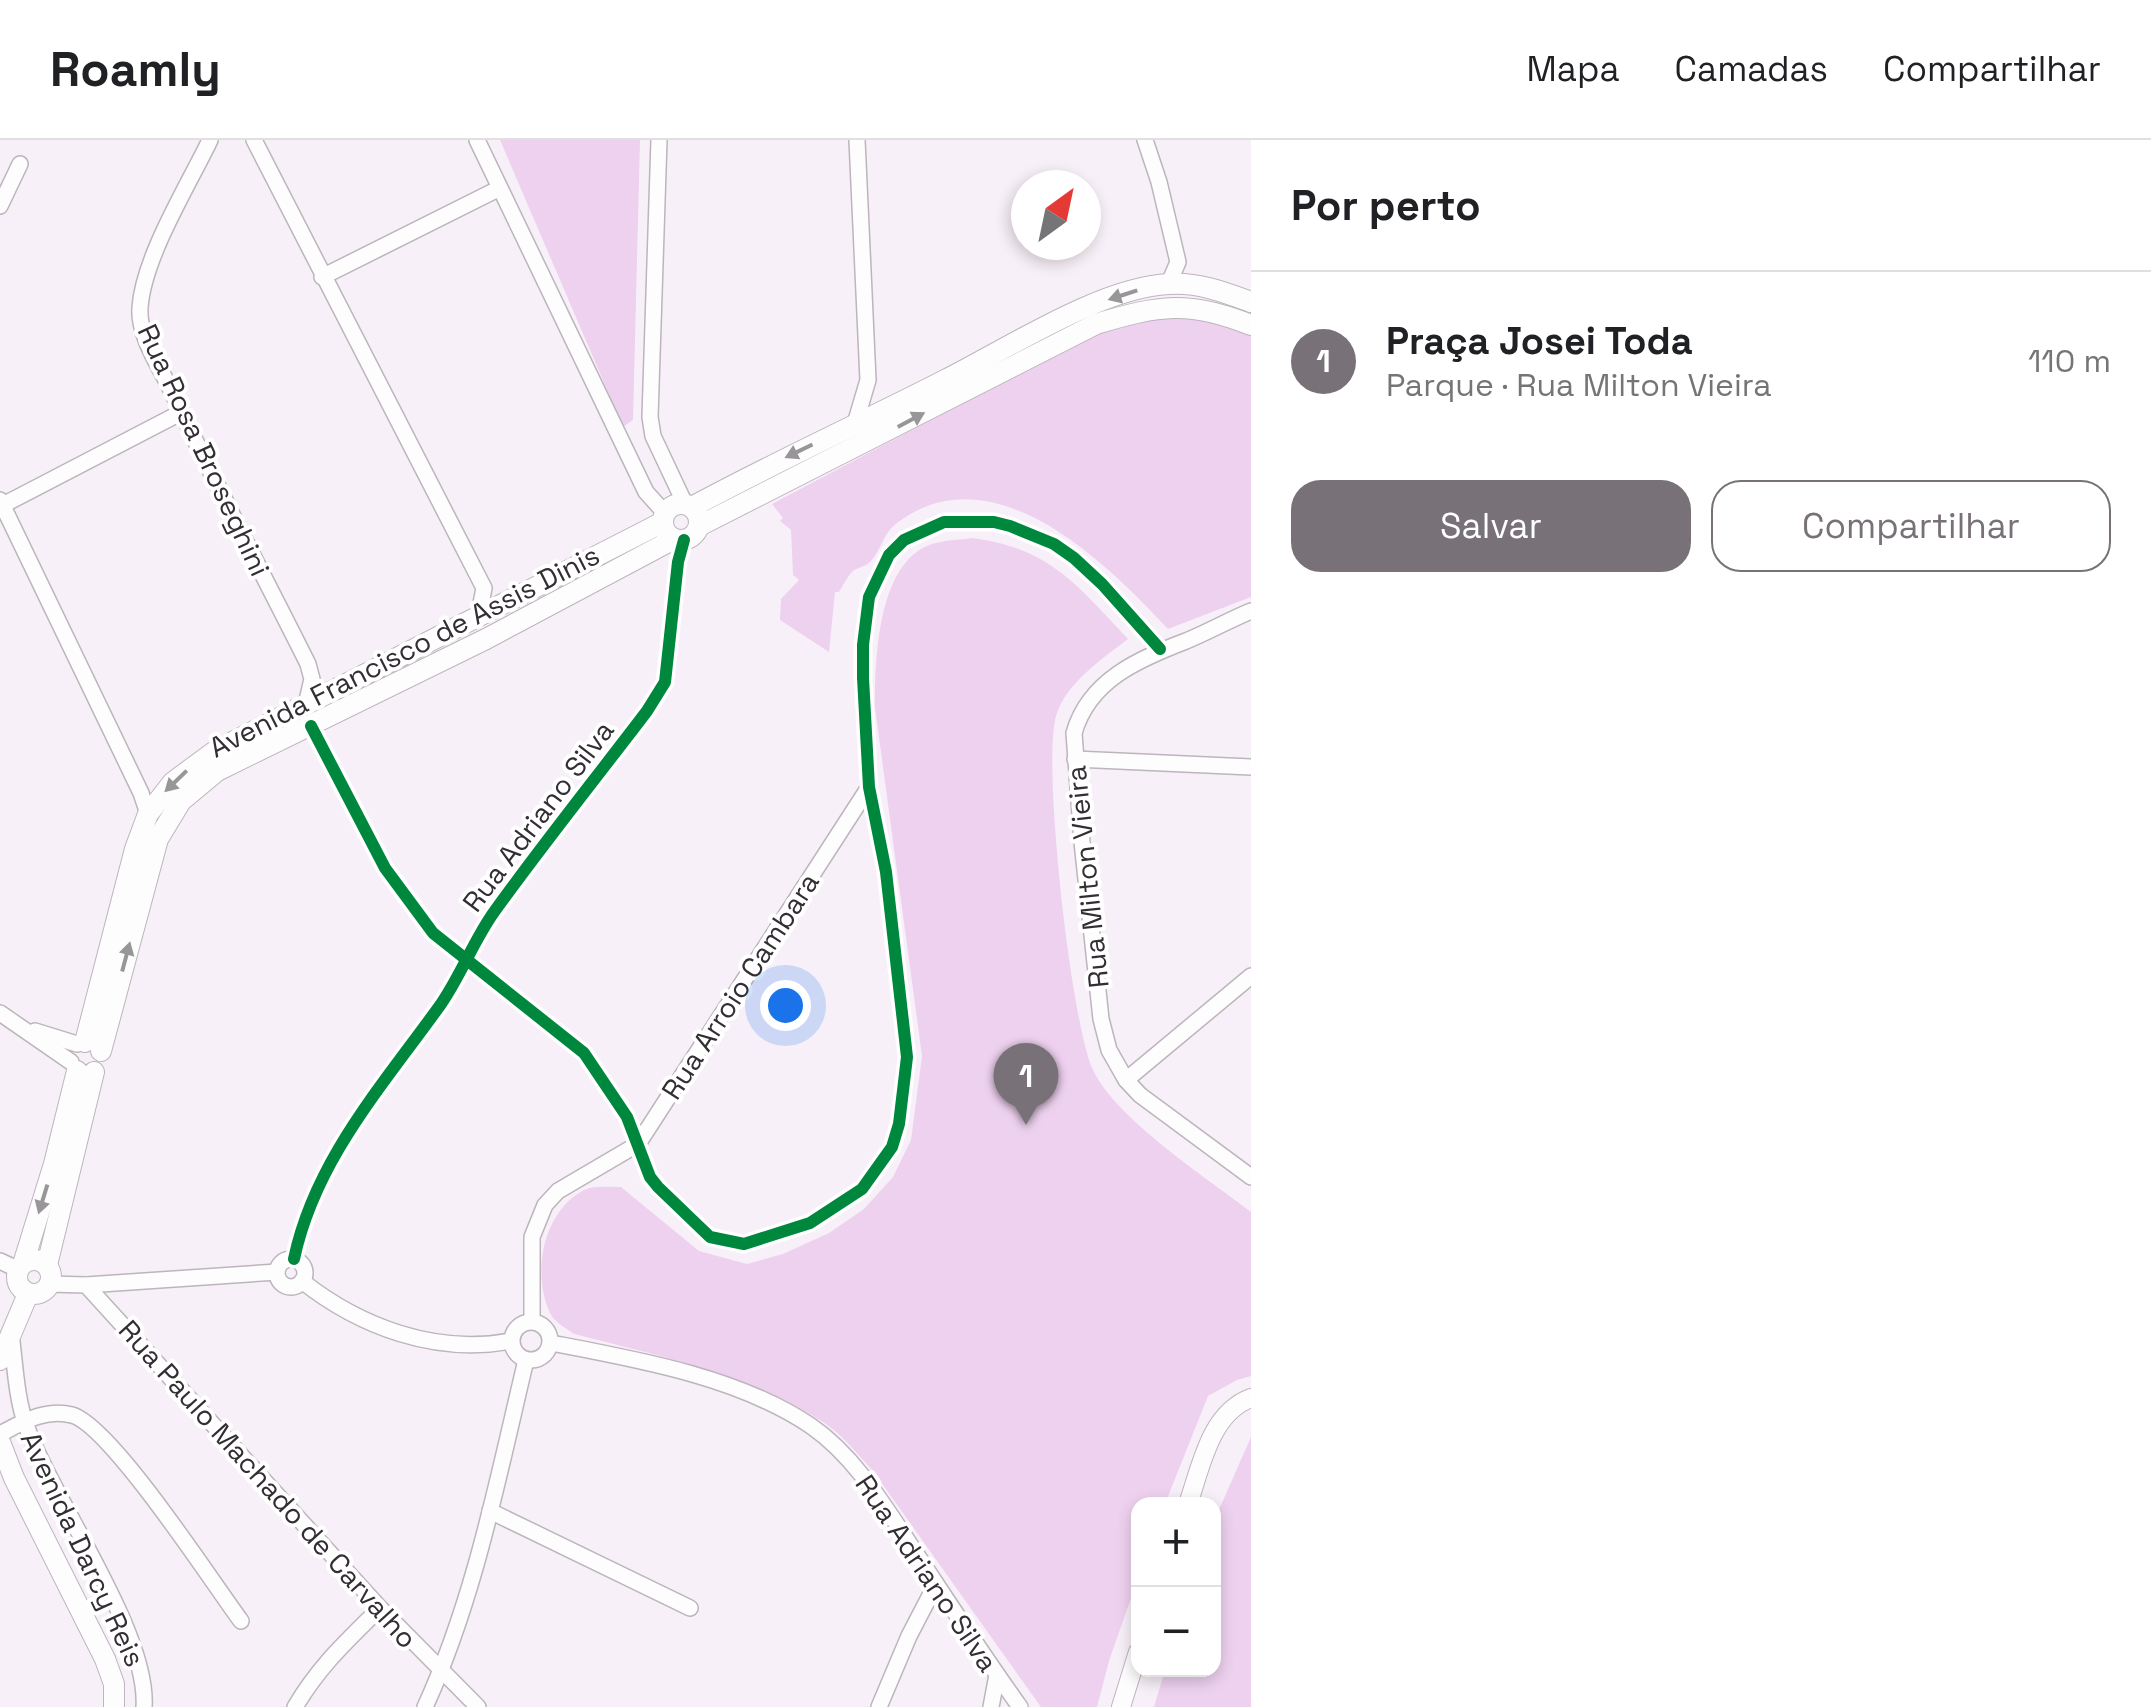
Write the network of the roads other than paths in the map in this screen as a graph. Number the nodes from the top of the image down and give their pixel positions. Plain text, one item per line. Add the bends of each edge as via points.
1 (210, 140) edge
2 (254, 140) edge
3 (476, 140) edge
4 (659, 140) edge
5 (857, 140) edge
6 (1145, 140) edge
7 (20, 164) dead end
8 (498, 189) junction
9 (0, 206) edge
10 (322, 278) junction
11 (1169, 284) junction
12 (1251, 302) edge
13 (1251, 325) edge
14 (182, 412) junction
15 (855, 424) junction
16 (653, 436) junction
17 (622, 444) junction
18 (667, 464) junction
19 (638, 476) junction
20 (1, 503) edge
21 (680, 522) junction
22 (1251, 611) edge
23 (479, 614) junction
24 (1160, 650) junction
25 (306, 705) junction
26 (311, 726) junction
27 (1075, 760) junction
28 (1251, 768) edge
29 (870, 787) junction
30 (148, 814) junction
31 (468, 960) junction
32 (1251, 976) edge
33 (0, 1014) edge
34 (84, 1057) junction
35 (1126, 1080) junction
36 (638, 1144) junction
37 (1251, 1177) edge
38 (294, 1260) junction
39 (14, 1264) edge
40 (277, 1272) junction
41 (48, 1275) junction
42 (302, 1282) junction
43 (86, 1285) junction
44 (28, 1294) junction
45 (532, 1321) junction
46 (11, 1332) junction
47 (510, 1341) junction
48 (550, 1344) junction
49 (0, 1360) edge
50 (526, 1360) junction
51 (1251, 1398) edge
52 (24, 1422) junction
53 (0, 1434) edge
54 (0, 1442) edge
55 (7, 1475) edge
56 (1191, 1497) edge
57 (490, 1510) junction
58 (936, 1584) junction
59 (380, 1608) junction
60 (690, 1608) dead end
61 (240, 1621) dead end
62 (441, 1672) junction
63 (997, 1675) junction
64 (1131, 1675) edge
65 (114, 1707) edge
66 (144, 1707) edge
67 (295, 1707) edge
68 (425, 1707) edge
69 (478, 1707) edge
70 (879, 1707) edge
71 (991, 1707) edge
72 (1020, 1707) edge
73 (1121, 1707) edge

1 - 14 street, Rua Rosa Broseghini via 141,294 145,335
2 - 10 street
3 - 8 street
4 - 16 street
5 - 15 street via 868,380
6 - 11 street via 1178,262
7 - 9 street
8 - 10 street
8 - 17 street
10 - 23 street via 484,588
11 - 12 main road, Avenida Francisco de Assis Dinis via 1200,285
11 -> 15 main road, Avenida Francisco de Assis Dinis via 1112,297
21 -> 13 main road, Avenida Francisco de Assis Dinis via 1096,324 1157,308 1192,307
14 - 20 street
14 - 25 street, Rua Rosa Broseghini via 308,664
15 -> 21 main road, Avenida Francisco de Assis Dinis
16 - 17 street
16 - 18 street
17 - 19 street
18 - 19 street
18 - 21 street
19 - 21 street via 656,504
20 - 30 street
21 - 23 main road, Avenida Francisco de Assis Dinis
21 - 26 main road, Avenida Francisco de Assis Dinis via 486,639
21 - 31 street, Rua Adriano Silva via 665,682 492,916
22 - 24 street, Rua Milton Vieira
23 - 25 main road, Avenida Francisco de Assis Dinis
24 - 27 street, Rua Milton Vieira via 1112,676 1085,708 1074,733
24 - 29 street via 1102,584 1054,544 994,522 924,528 889,555 870,597 862,645
25 -> 30 main road, Avenida Francisco de Assis Dinis via 192,766
26 - 31 street via 385,868 434,933
34 -> 26 main road, Avenida Francisco de Assis Dinis via 168,819 217,771
27 - 28 street
27 - 35 street, Rua Milton Vieira via 1101,1019
29 - 36 street, Rua Arroio Cambara
29 - 36 street via 906,1056 900,1124 880,1168 862,1189 810,1223 732,1244 710,1237 658,1188
30 - 34 main road, Avenida Francisco de Assis Dinis
31 - 36 street via 584,1054
31 - 38 street, Rua Adriano Silva via 326,1168 302,1220
32 - 35 street
33 - 34 street
34 -> 39 main road, Avenida Francisco de Assis Dinis via 54,1164
34 - 41 main road, Avenida Francisco de Assis Dinis
35 - 37 street, Rua Milton Vieira
36 - 45 street, Rua Arroio Cambara via 545,1205 532,1237
38 - 40 street
38 - 42 street via 302,1264
39 - 41 main road via 40,1260
39 - 44 main road
40 - 42 street via 286,1286
40 - 43 street
41 - 43 street
41 - 44 main road via 38,1294
42 - 47 street via 376,1327 460,1345
43 - 59 street, Rua Paulo Machado de Carvalho
44 - 46 main road
45 - 47 street via 514,1330
45 - 48 street via 549,1333
46 - 49 main road
46 - 52 street, Avenida Darcy Reis
47 - 50 street
48 - 50 street via 537,1360
48 - 58 street, Rua Adriano Silva via 708,1380 813,1427 850,1462
50 - 57 street
51 - 56 street via 1229,1410 1214,1434
52 - 53 street
52 - 61 street via 50,1412 76,1416 94,1431
52 - 66 street, Avenida Darcy Reis via 134,1650
54 - 55 main road, Avenida Darcy Reis
55 - 65 main road, Avenida Darcy Reis via 105,1659
57 - 60 street
57 - 62 street
58 - 63 street, Rua Adriano Silva
58 - 70 street
59 - 62 street, Rua Paulo Machado de Carvalho
59 - 67 street via 338,1646
62 - 68 street
62 - 69 street, Rua Paulo Machado de Carvalho
63 - 71 street
63 - 72 street, Rua Adriano Silva
64 - 73 street

